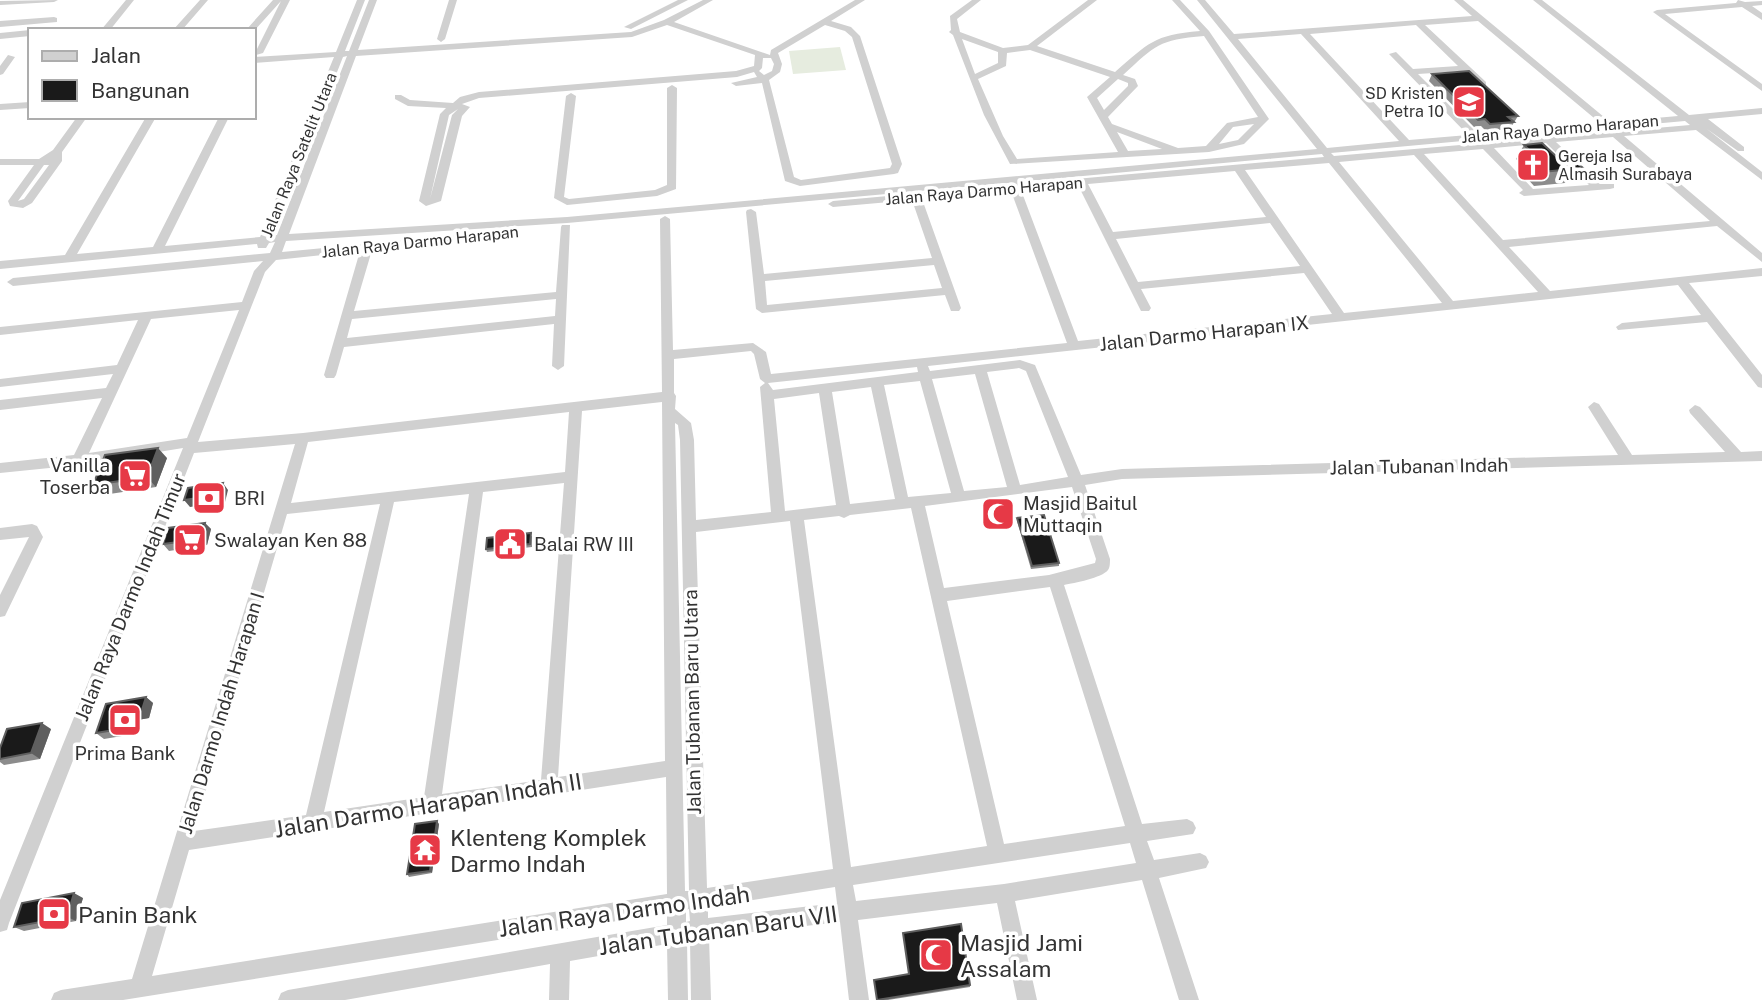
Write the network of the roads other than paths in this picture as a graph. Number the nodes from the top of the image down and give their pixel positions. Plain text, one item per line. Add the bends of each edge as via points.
1 (54, 0) edge
2 (130, 0) edge
3 (204, 0) edge
4 (278, 0) edge
5 (286, 0) edge
6 (361, 0) edge
7 (373, 0) edge
8 (452, 0) edge
9 (464, 0) edge
10 (684, 0) edge
11 (709, 0) edge
12 (847, 0) edge
13 (861, 0) edge
14 (977, 0) edge
15 (1093, 0) edge
16 (1176, 0) edge
17 (1201, 0) edge
18 (1458, 0) edge
19 (1537, 0) edge
20 (0, 3) edge
21 (1751, 3) edge
22 (1762, 17) edge
23 (676, 18) junction
24 (1480, 18) junction
25 (54, 20) dead end
26 (667, 22) junction
27 (824, 22) junction
28 (1418, 23) junction
29 (0, 24) edge
30 (107, 28) edge
31 (179, 28) edge
32 (252, 28) edge
33 (954, 32) junction
34 (1304, 32) junction
35 (28, 33) edge
36 (1206, 33) junction
37 (0, 36) edge
38 (1232, 37) junction
39 (441, 39) junction
40 (1031, 47) junction
41 (354, 49) junction
42 (342, 50) junction
43 (1002, 51) junction
44 (766, 52) junction
45 (1393, 54) dead end
46 (256, 55) edge
47 (11, 57) dead end
48 (1465, 68) junction
49 (754, 70) junction
50 (0, 72) edge
51 (1411, 72) junction
52 (1118, 75) junction
53 (973, 78) junction
54 (764, 79) junction
55 (1762, 88) edge
56 (672, 89) junction
57 (1493, 94) edge
58 (571, 96) junction
59 (398, 97) dead end
60 (453, 104) junction
61 (28, 105) edge
62 (0, 107) edge
63 (465, 107) junction
64 (1762, 111) edge
65 (1683, 116) junction
66 (81, 119) edge
67 (150, 119) edge
68 (223, 119) edge
69 (1265, 119) junction
70 (1522, 121) dead end
71 (1762, 121) edge
72 (1106, 122) junction
73 (1698, 122) junction
74 (1711, 126) junction
75 (1612, 130) junction
76 (1534, 132) junction
77 (1476, 137) junction
78 (1548, 140) junction
79 (1406, 143) junction
80 (1486, 146) junction
81 (1209, 149) junction
82 (1178, 151) junction
83 (1416, 152) junction
84 (1125, 155) junction
85 (1327, 155) junction
86 (57, 156) junction
87 (0, 162) edge
88 (41, 162) junction
89 (1762, 165) edge
90 (1238, 168) junction
91 (1762, 177) edge
92 (1082, 182) junction
93 (1014, 183) junction
94 (1610, 186) dead end
95 (1597, 187) junction
96 (916, 197) junction
97 (751, 212) junction
98 (665, 219) junction
99 (1273, 219) junction
100 (1720, 223) junction
101 (566, 228) junction
102 (1109, 236) junction
103 (1500, 244) junction
104 (278, 247) junction
105 (367, 247) junction
106 (157, 250) junction
107 (261, 253) junction
108 (69, 258) junction
109 (1762, 259) edge
110 (938, 261) junction
111 (0, 265) edge
112 (1307, 268) junction
113 (1762, 272) edge
114 (759, 278) junction
115 (1681, 281) junction
116 (12, 282) dead end
117 (1133, 286) junction
118 (948, 290) junction
119 (562, 295) junction
120 (1547, 295) junction
121 (1450, 305) junction
122 (246, 306) junction
123 (955, 308) dead end
124 (1145, 308) dead end
125 (146, 316) junction
126 (347, 316) junction
127 (1341, 318) junction
128 (1708, 318) junction
129 (561, 319) junction
130 (1622, 327) dead end
131 (0, 331) edge
132 (339, 343) junction
133 (1074, 346) junction
134 (669, 355) junction
135 (921, 362) junction
136 (558, 366) dead end
137 (122, 369) junction
138 (980, 369) junction
139 (330, 374) dead end
140 (927, 376) junction
141 (765, 379) junction
142 (0, 383) edge
143 (877, 383) junction
144 (1762, 384) edge
145 (825, 388) junction
146 (111, 392) junction
147 (767, 395) junction
148 (670, 404) junction
149 (0, 405) edge
150 (576, 407) junction
151 (1594, 408) dead end
152 (1695, 410) dead end
153 (303, 438) junction
154 (189, 447) junction
155 (1737, 456) junction
156 (1762, 456) edge
157 (79, 460) junction
158 (1629, 461) junction
159 (0, 468) edge
160 (571, 477) junction
161 (1077, 482) junction
162 (477, 488) junction
163 (1014, 491) junction
164 (388, 498) junction
165 (958, 498) junction
166 (910, 504) junction
167 (282, 509) junction
168 (844, 512) junction
169 (797, 517) junction
170 (779, 518) junction
171 (688, 527) junction
172 (0, 534) edge
173 (1055, 579) junction
174 (940, 595) junction
175 (2, 602) edge
176 (690, 622) junction
177 (672, 625) junction
178 (674, 768) junction
179 (549, 787) junction
180 (432, 804) junction
181 (313, 822) junction
182 (1187, 828) dead end
183 (1138, 837) junction
184 (183, 842) junction
185 (998, 855) junction
186 (1200, 862) dead end
187 (1148, 868) junction
188 (844, 879) junction
189 (1004, 893) junction
190 (697, 900) junction
191 (676, 902) junction
192 (848, 912) junction
193 (0, 923) edge
194 (699, 929) junction
195 (676, 933) junction
196 (560, 952) junction
197 (139, 987) junction
198 (61, 1000) edge
199 (288, 1000) edge
200 (559, 1000) edge
201 (678, 1000) edge
202 (701, 1000) edge
203 (859, 1000) edge
204 (1027, 1000) edge
205 (1189, 1000) edge

1 - 20 street
2 - 30 street
3 - 31 street
4 - 32 street
5 - 46 street
6 - 42 street, Jalan Raya Satelit Utara
7 - 41 street, Jalan Raya Satelit Utara
8 - 9 street
8 - 39 street
10 - 39 street via 624,27
11 - 23 street
12 - 44 street
13 - 27 street
14 - 33 street via 953,18
15 - 40 street
16 - 36 street
17 - 38 street
18 - 24 street
19 - 65 street
21 - 22 street
21 - 55 street via 1657,12
23 - 26 street
23 - 44 street
24 - 28 street
24 - 75 street
25 - 29 street
26 - 41 street via 632,34
26 - 44 street
27 - 44 street
27 - 54 street via 856,36 896,168 889,173 800,183 786,176
28 - 34 street
28 - 48 street
33 - 43 street
33 - 53 street
34 - 38 street
34 - 79 street
35 - 37 street
36 - 52 street via 1162,38
36 - 69 street
38 - 85 street
39 - 41 street
40 - 43 street
40 - 52 street
41 - 42 street, Jalan Raya Satelit Utara
41 - 104 street, Jalan Raya Satelit Utara
42 - 46 street, Jalan Raya Satelit Utara
42 - 107 street, Jalan Raya Satelit Utara
43 - 53 street via 1003,64
44 - 49 street
44 - 54 street via 778,64 776,72
45 - 51 street
47 - 50 street
48 - 51 street
48 - 57 street
49 - 54 street
49 - 60 street via 479,95
51 - 77 street
52 - 72 street via 1092,97
52 - 72 street via 1133,86
53 - 84 street via 1014,162
54 - 56 street
56 - 58 street
56 - 58 street via 673,184 657,193 567,202 559,198
58 - 63 street via 475,102
59 - 60 street via 408,103
60 - 63 street
60 - 63 street via 445,114 426,204 436,201 456,118
61 - 62 street
64 - 73 street
65 - 73 street
65 - 75 street, Jalan Raya Darmo Harapan
66 - 86 street
67 - 108 street
68 - 106 street
69 - 81 street via 1241,142
69 - 81 street via 1234,123
70 - 76 street
71 - 74 street, Jalan Raya Darmo Harapan
72 - 82 street
72 - 84 street
73 - 74 street, Jalan Raya Darmo Harapan
73 - 75 street, Jalan Raya Darmo Harapan
73 - 91 street
74 - 89 street
75 - 76 street, Jalan Raya Darmo Harapan
75 - 78 street, Jalan Raya Darmo Harapan
75 - 100 street
76 - 77 street, Jalan Raya Darmo Harapan
77 - 79 street, Jalan Raya Darmo Harapan
78 - 80 street, Jalan Raya Darmo Harapan
78 - 95 street
79 - 85 street, Jalan Raya Darmo Harapan
80 - 83 street, Jalan Raya Darmo Harapan
80 - 95 street via 1528,193
81 - 82 street
82 - 84 street
83 - 85 street, Jalan Raya Darmo Harapan
83 - 103 street
85 - 90 street, Jalan Raya Darmo Harapan
85 - 93 street, Jalan Raya Darmo Harapan
85 - 121 street
86 - 88 street
86 - 88 street via 28,201 14,204 17,191
87 - 88 street
90 - 92 street, Jalan Raya Darmo Harapan
90 - 99 street
92 - 93 street, Jalan Raya Darmo Harapan
92 - 102 street
93 - 96 street, Jalan Raya Darmo Harapan
93 - 104 street, Jalan Raya Darmo Harapan
93 - 133 street
94 - 95 street
96 - 97 street, Jalan Raya Darmo Harapan
96 - 110 street
97 - 98 street, Jalan Raya Darmo Harapan
97 - 114 street
98 - 101 street, Jalan Raya Darmo Harapan
98 - 134 street
99 - 102 street
99 - 112 street
100 - 103 street
100 - 109 street
101 - 105 street, Jalan Raya Darmo Harapan
101 - 119 street
102 - 117 street
103 - 120 street
104 - 105 street, Jalan Raya Darmo Harapan
104 - 107 street, Jalan Raya Darmo Indah Timur
104 - 107 street, Jalan Raya Darmo Harapan
105 - 126 street
106 - 107 street
106 - 108 street
107 - 116 street
107 - 122 street, Jalan Raya Darmo Indah Timur
108 - 111 street
110 - 114 street
110 - 118 street
112 - 117 street
112 - 127 street
113 - 115 street, Jalan Darmo Harapan IX
114 - 118 street via 764,309
115 - 120 street, Jalan Darmo Harapan IX
115 - 128 street
117 - 124 street
118 - 123 street
119 - 126 street
119 - 129 street
120 - 121 street, Jalan Darmo Harapan IX
121 - 127 street, Jalan Darmo Harapan IX
122 - 125 street
122 - 154 street, Jalan Raya Darmo Indah Timur
125 - 131 street
125 - 137 street
126 - 132 street
127 - 133 street, Jalan Darmo Harapan IX
128 - 130 street
128 - 144 street
129 - 132 street
129 - 136 street
132 - 139 street
133 - 135 street, Jalan Darmo Harapan IX
134 - 141 street via 753,346 760,352
134 - 148 street
135 - 140 street
135 - 141 street, Jalan Darmo Harapan IX
137 - 142 street
137 - 146 street
138 - 140 street
138 - 161 street via 1026,365 1032,370
138 - 163 street
140 - 143 street
140 - 165 street
141 - 147 street
143 - 145 street
143 - 166 street
145 - 147 street
145 - 168 street
146 - 149 street
146 - 157 street
147 - 170 street
148 - 150 street
148 - 171 street, Jalan Tubanan Baru Utara via 685,425
148 - 177 street
150 - 153 street
150 - 160 street
151 - 158 street
152 - 155 street
153 - 154 street
153 - 167 street, Jalan Darmo Indah Harapan I
154 - 157 street
154 - 193 street, Jalan Raya Darmo Indah Timur
155 - 156 street, Jalan Tubanan Indah
155 - 158 street, Jalan Tubanan Indah
157 - 159 street
158 - 161 street, Jalan Tubanan Indah via 1122,474
160 - 162 street
160 - 179 street
161 - 163 street, Jalan Tubanan Indah
161 - 173 street via 1102,567
162 - 164 street
162 - 180 street
163 - 165 street, Jalan Tubanan Indah
164 - 167 street
164 - 181 street
165 - 166 street, Jalan Tubanan Indah
166 - 168 street, Jalan Tubanan Indah
166 - 174 street
167 - 184 street, Jalan Darmo Indah Harapan I
168 - 169 street, Jalan Tubanan Indah
169 - 170 street, Jalan Tubanan Indah
169 - 188 street
170 - 171 street, Jalan Tubanan Indah
171 - 176 street, Jalan Tubanan Baru Utara
172 - 175 street via 32,530 36,534
173 - 174 street
173 - 183 street
174 - 185 street
176 - 177 street
176 - 190 street, Jalan Tubanan Baru Utara
177 - 178 street
178 - 179 street, Jalan Darmo Harapan Indah II
178 - 191 street
179 - 180 street, Jalan Darmo Harapan Indah II
180 - 181 street, Jalan Darmo Harapan Indah II
181 - 184 street, Jalan Darmo Harapan Indah II
182 - 183 street, Jalan Raya Darmo Indah
183 - 185 street, Jalan Raya Darmo Indah
183 - 187 street
184 - 197 street, Jalan Darmo Indah Harapan I
185 - 188 street, Jalan Raya Darmo Indah
186 - 187 street, Jalan Tubanan Baru VII
187 - 189 street, Jalan Tubanan Baru VII
187 - 205 street
188 - 190 street, Jalan Raya Darmo Indah
188 - 192 street
189 - 192 street, Jalan Tubanan Baru VII
189 - 204 street
190 - 191 street, Jalan Raya Darmo Indah
190 - 194 street, Jalan Tubanan Baru Utara
191 - 195 street
191 - 197 street, Jalan Raya Darmo Indah
192 - 194 street, Jalan Tubanan Baru VII
192 - 203 street
194 - 195 street, Jalan Tubanan Baru VII
194 - 202 street, Jalan Tubanan Baru Utara
195 - 196 street, Jalan Tubanan Baru VII
195 - 201 street
196 - 199 street, Jalan Tubanan Baru VII
196 - 200 street
197 - 198 street, Jalan Raya Darmo Indah

